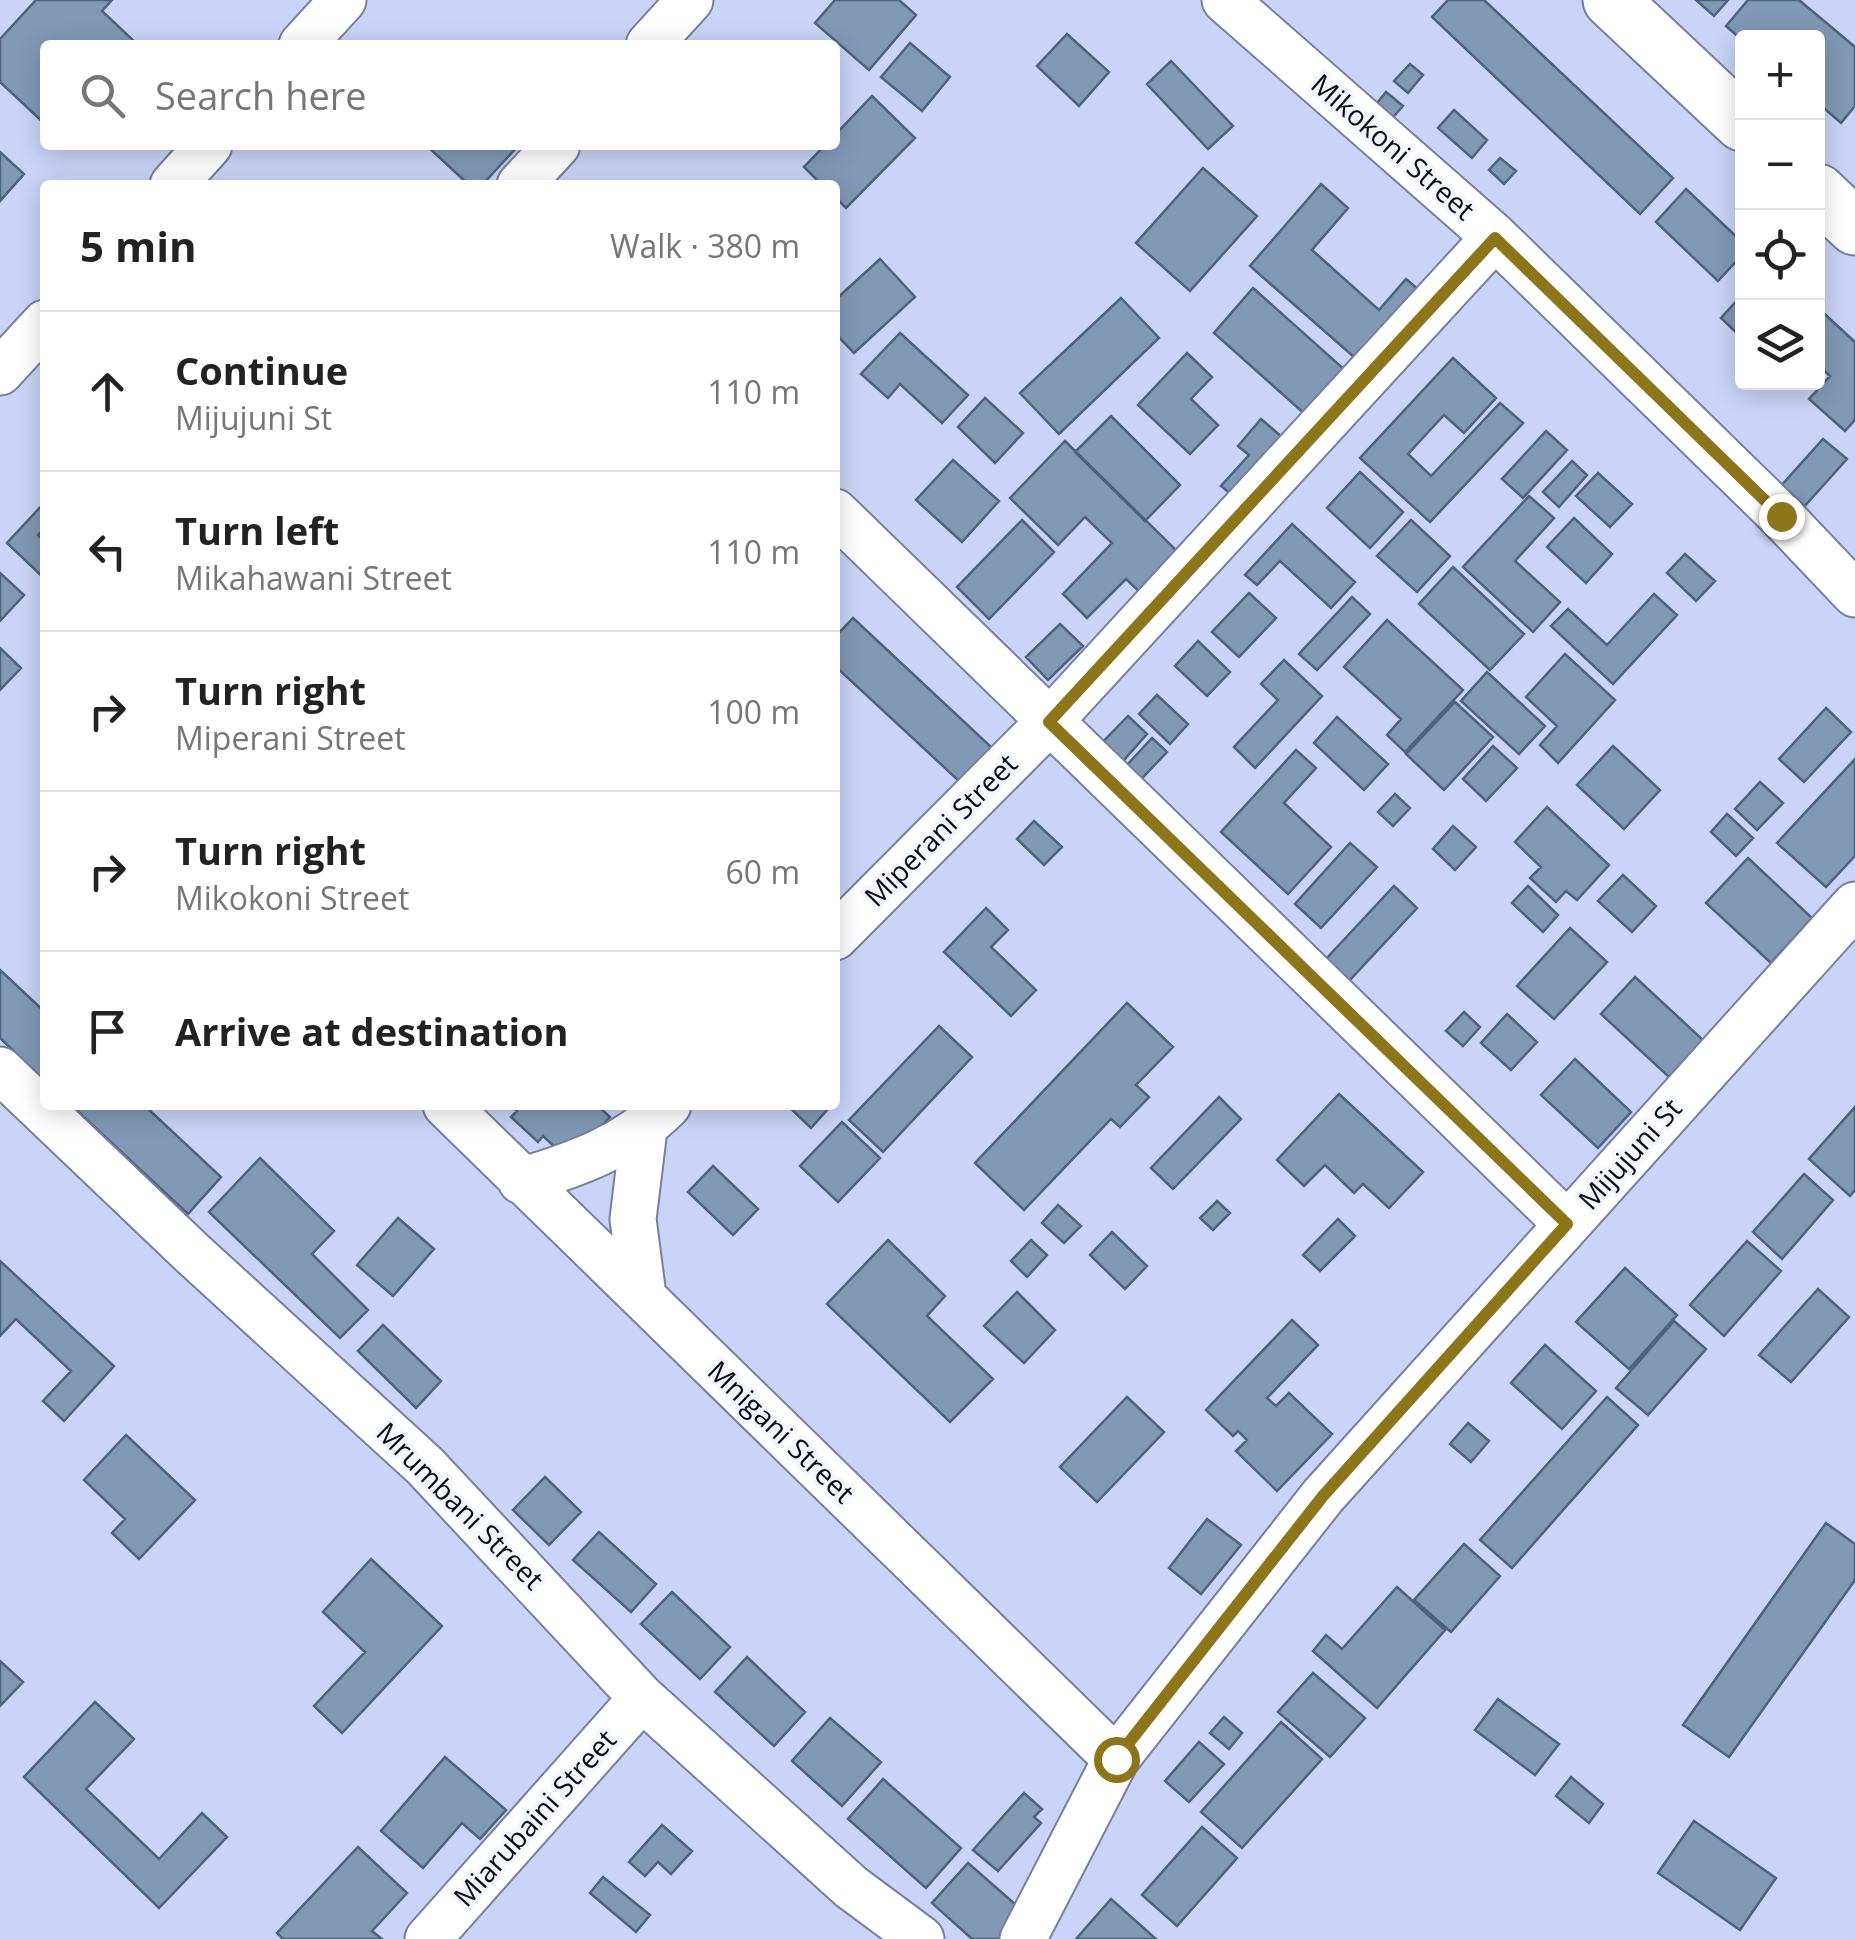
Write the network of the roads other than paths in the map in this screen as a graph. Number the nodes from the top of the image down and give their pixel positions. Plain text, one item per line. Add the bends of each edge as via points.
1 (343, 0) edge
2 (690, 0) edge
3 (1226, 0) edge
4 (1610, 0) edge
5 (307, 40) edge
6 (654, 40) edge
7 (1739, 120) edge
8 (205, 150) edge
9 (552, 150) edge
10 (177, 180) edge
11 (525, 180) edge
12 (1825, 199) edge
13 (1855, 227) edge
14 (1495, 238) junction
15 (40, 328) edge
16 (0, 372) edge
17 (840, 517) edge
18 (1855, 594) edge
19 (1049, 722) junction
20 (1855, 905) edge
21 (840, 932) edge
22 (0, 1070) edge
23 (40, 1108) edge
24 (42, 1110) edge
25 (451, 1110) edge
26 (656, 1117) edge
27 (521, 1181) junction
28 (1567, 1224) junction
29 (643, 1296) junction
30 (642, 1698) junction
31 (1116, 1759) junction
32 (428, 1939) edge
33 (920, 1939) edge
34 (1023, 1939) edge

1 - 5 street
2 - 6 street
3 - 14 street, Mikokoni Street
4 - 7 street
8 - 10 street
9 - 11 street
12 - 13 street
14 - 18 street, Mikokoni Street
14 - 19 street, Miperani Street
15 - 16 street
17 - 19 street
19 - 21 street, Miperani Street
19 - 28 street
20 - 28 street, Mijujuni St
22 - 23 street, Mrumbani Street
24 - 30 street, Mrumbani Street via 425,1466
25 - 27 street, Mnigani Street
26 - 27 street via 589,1160
26 - 29 street via 632,1219
27 - 29 street, Mnigani Street
28 - 31 street, Mijujuni St via 1323,1496
29 - 31 street, Mnigani Street
30 - 32 street, Miarubaini Street
30 - 33 street, Mrumbani Street via 851,1887
31 - 34 street, Mijujuni St

